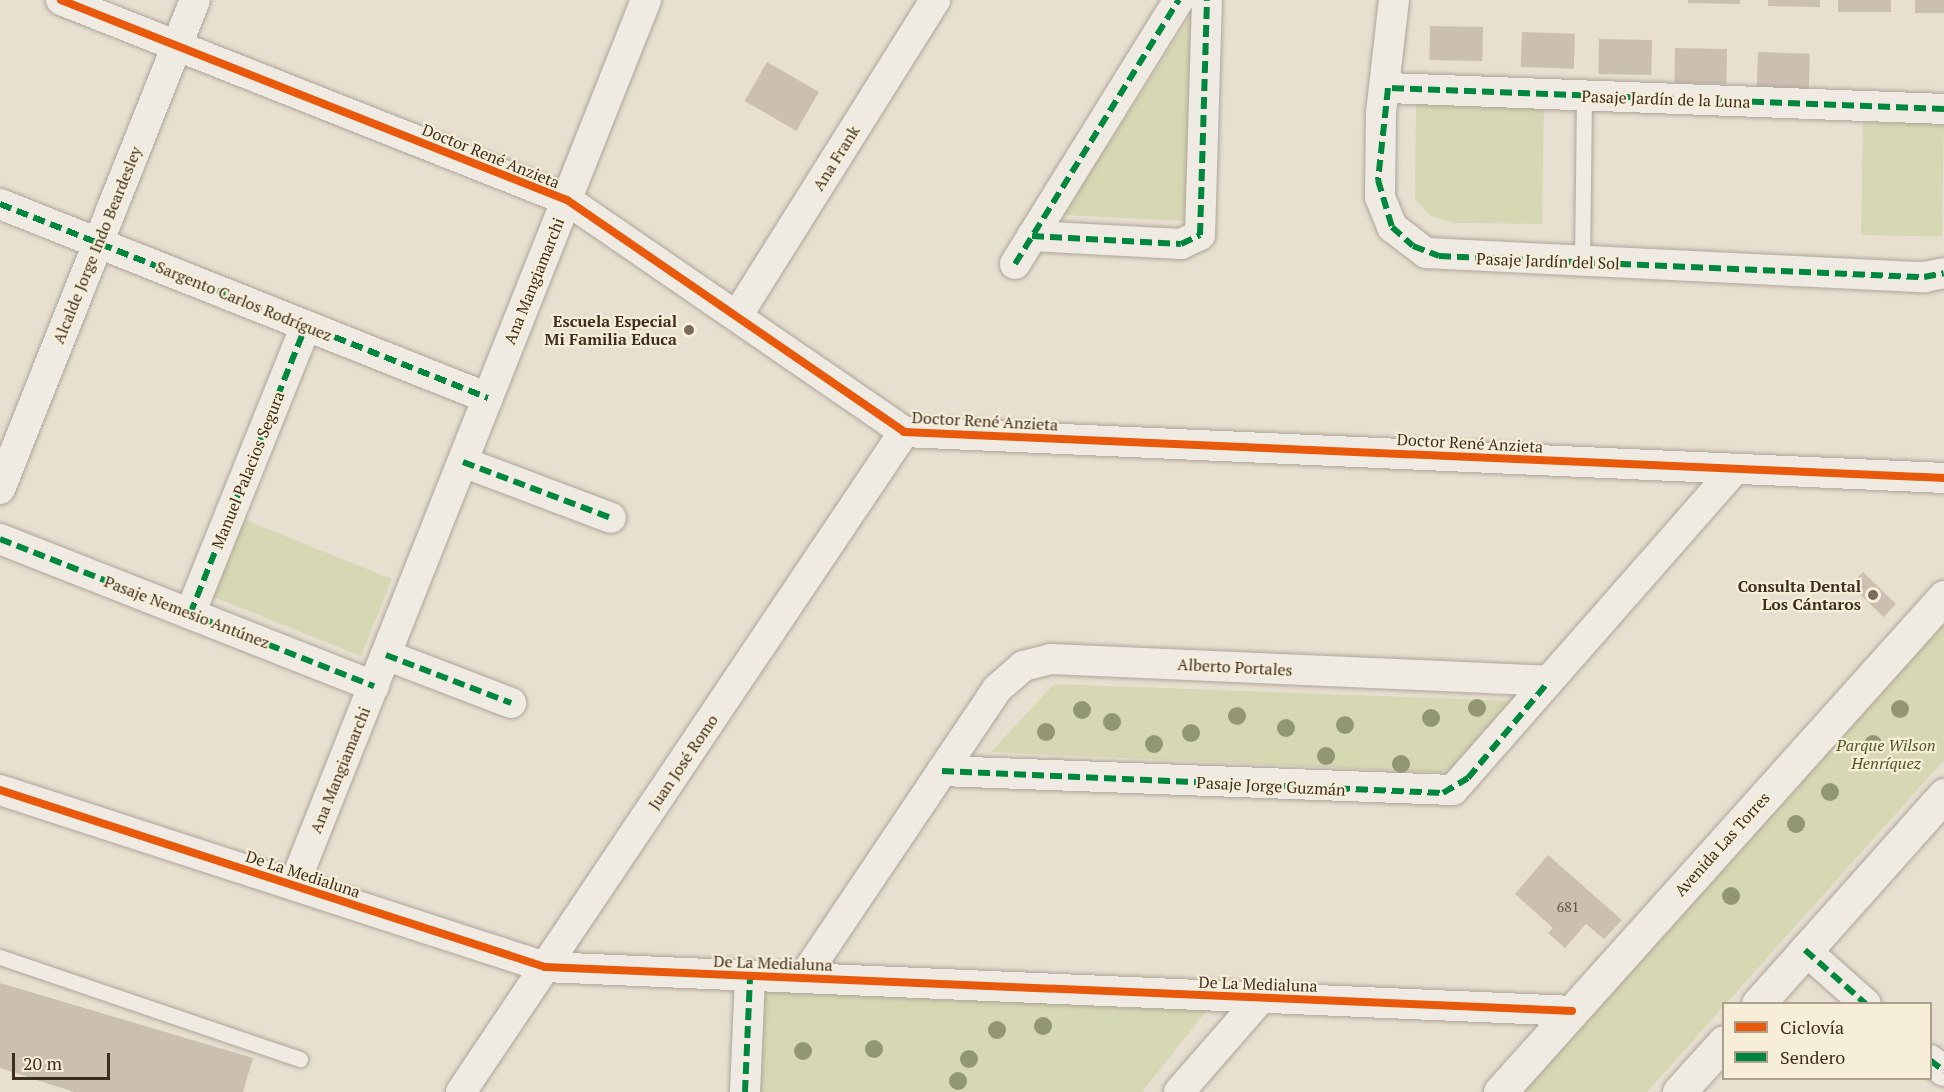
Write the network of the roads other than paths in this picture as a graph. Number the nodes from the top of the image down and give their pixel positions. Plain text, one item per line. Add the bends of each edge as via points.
1 (61, 0) edge
2 (195, 0) edge
3 (646, 0) edge
4 (935, 0) edge
5 (1179, 0) edge
6 (1207, 0) edge
7 (1394, 0) edge
8 (176, 46) junction
9 (1388, 88) junction
10 (1584, 96) junction
11 (1944, 109) edge
12 (567, 200) junction
13 (0, 204) edge
14 (1032, 236) junction
15 (98, 243) junction
16 (1582, 262) junction
17 (1015, 264) dead end
18 (1944, 273) edge
19 (737, 316) junction
20 (306, 326) junction
21 (488, 398) junction
22 (904, 432) junction
23 (463, 462) junction
24 (1735, 469) junction
25 (1944, 478) edge
26 (0, 489) edge
27 (611, 518) dead end
28 (0, 539) edge
29 (1944, 597) edge
30 (190, 614) junction
31 (386, 655) junction
32 (1549, 681) junction
33 (374, 686) junction
34 (511, 703) dead end
35 (942, 771) junction
36 (0, 790) edge
37 (1944, 795) edge
38 (294, 885) junction
39 (1805, 950) junction
40 (0, 957) edge
41 (545, 967) junction
42 (750, 976) junction
43 (803, 978) junction
44 (1261, 998) junction
45 (1760, 1002) edge
46 (1864, 1002) edge
47 (1572, 1011) junction
48 (1722, 1044) edge
49 (300, 1059) dead end
50 (1932, 1062) edge
51 (1944, 1071) edge
52 (461, 1092) edge
53 (745, 1092) edge
54 (1179, 1092) edge
55 (1500, 1092) edge
56 (1679, 1092) edge

1 - 8 street, Doctor René Anzieta
2 - 8 street, Alcalde Jorge Indo Beardesley
3 - 12 street, Ana Mangiamarchi
4 - 19 street, Ana Frank
5 - 14 street
6 - 14 street via 1200,235 1181,244
7 - 9 street, Pasaje Jardín del Sol
8 - 12 street, Doctor René Anzieta
8 - 15 street, Alcalde Jorge Indo Beardesley
9 - 10 street, Pasaje Jardín de la Luna
9 - 16 street, Pasaje Jardín del Sol via 1378,180 1384,213 1402,238 1426,253 1453,258
10 - 11 street, Pasaje Jardín de la Luna
10 - 16 lane
12 - 19 street, Doctor René Anzieta
12 - 21 street, Ana Mangiamarchi
13 - 15 street, Sargento Carlos Rodríguez
14 - 17 street
15 - 20 street, Sargento Carlos Rodríguez
15 - 26 street, Alcalde Jorge Indo Beardesley
16 - 18 street, Pasaje Jardín del Sol via 1924,277
19 - 22 street, Doctor René Anzieta
20 - 21 street, Sargento Carlos Rodríguez
20 - 30 street, Manuel Palacios Segura
21 - 23 street, Ana Mangiamarchi
22 - 24 street, Doctor René Anzieta
22 - 41 street, Juan José Romo
23 - 27 street
23 - 31 street, Ana Mangiamarchi
24 - 25 street, Doctor René Anzieta
24 - 32 street
28 - 30 street, Pasaje Nemesio Antúnez
29 - 47 street, Avenida Las Torres
30 - 33 street, Pasaje Nemesio Antúnez
31 - 33 street, Ana Mangiamarchi
31 - 34 street
32 - 35 street, Pasaje Jorge Guzmán via 1468,778 1443,794
32 - 35 street, Alberto Portales via 1051,659 1009,676
33 - 38 street, Ana Mangiamarchi
35 - 43 street, Alberto Portales
36 - 38 street, De La Medialuna
37 - 39 street
38 - 41 street, De La Medialuna
39 - 45 street
39 - 46 street
40 - 49 lane
41 - 42 street, De La Medialuna
41 - 52 street, Juan José Romo
42 - 43 street, De La Medialuna
42 - 53 street
43 - 44 street, De La Medialuna
44 - 47 street, De La Medialuna
44 - 54 street
47 - 55 street, Avenida Las Torres
48 - 56 street
50 - 51 street

